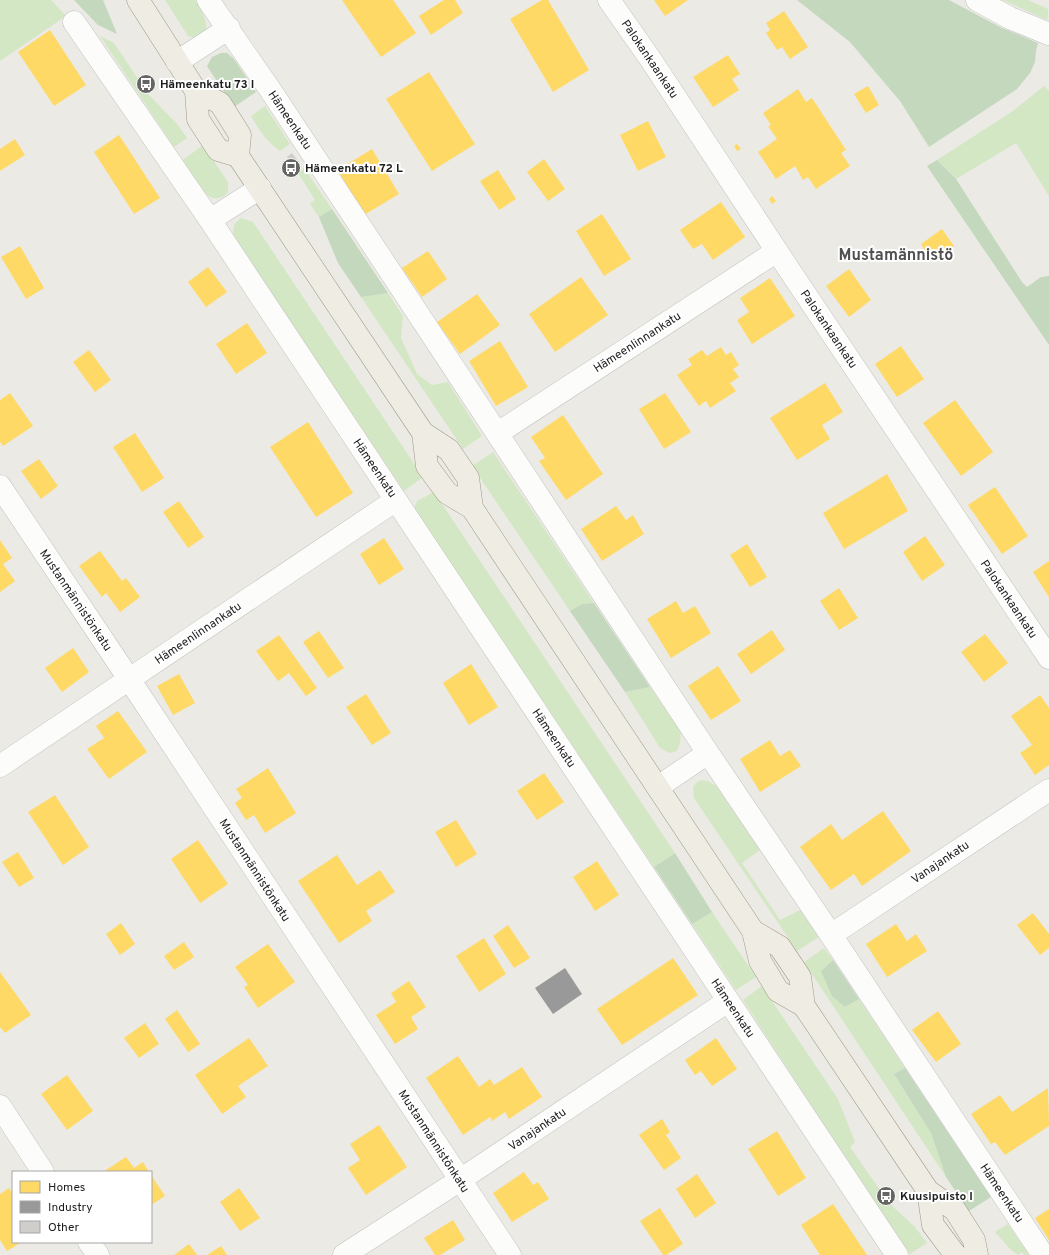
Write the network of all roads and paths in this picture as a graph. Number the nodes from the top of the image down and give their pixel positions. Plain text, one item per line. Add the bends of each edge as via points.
1 (138, 0) edge
2 (208, 0) edge
3 (609, 0) edge
4 (977, 0) edge
5 (74, 22) dead end
6 (229, 28) junction
7 (1049, 34) edge
8 (177, 62) junction
9 (260, 188) junction
10 (210, 220) junction
11 (777, 251) junction
12 (498, 433) junction
13 (0, 486) edge
14 (396, 500) junction
15 (1049, 658) edge
16 (129, 679) junction
17 (708, 753) junction
18 (0, 766) edge
19 (658, 787) junction
20 (1049, 790) edge
21 (830, 935) junction
22 (728, 1001) junction
23 (0, 1106) edge
24 (42, 1171) edge
25 (460, 1180) junction
26 (928, 1191) junction
27 (90, 1243) edge
28 (98, 1255) edge
29 (344, 1255) edge
30 (510, 1255) edge
31 (897, 1255) edge
32 (956, 1255) edge
33 (976, 1255) edge
34 (1043, 1255) edge

1 - 8 main road
2 - 6 street, Hämeenkatu
3 - 11 street, Palokankaankatu via 656,66
4 - 7 street via 1010,18
5 - 10 street, Hämeenkatu
6 - 8 street
6 - 12 street, Hämeenkatu
8 - 9 main road via 196,91 220,104 230,119 240,135 238,156
9 - 10 street
9 - 19 main road via 423,433 449,450 468,478 472,508
10 - 14 street, Hämeenkatu
11 - 12 street, Hämeenlinnankatu
11 - 15 street, Palokankaankatu
12 - 17 street, Hämeenkatu
13 - 16 street, Mustanmännistönkatu
14 - 16 street, Hämeenlinnankatu
14 - 22 street, Hämeenkatu
16 - 18 street, Hämeenlinnankatu
16 - 25 street, Mustanmännistönkatu
17 - 19 street
17 - 21 street, Hämeenkatu
19 - 26 main road via 753,931 780,947 787,957 800,977 804,1006
20 - 21 street, Vanajankatu
21 - 34 street, Hämeenkatu
22 - 25 street, Vanajankatu
22 - 31 street, Hämeenkatu
23 - 24 street
25 - 29 street, Vanajankatu
25 - 30 street, Mustanmännistönkatu
26 - 32 main road via 933,1225
26 - 33 main road via 955,1210 974,1240
27 - 28 street

